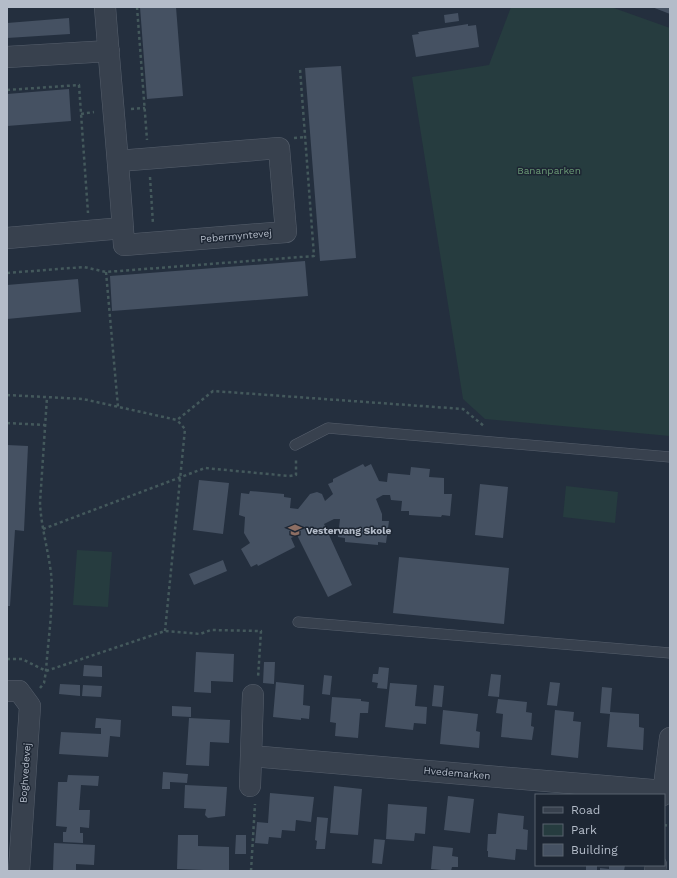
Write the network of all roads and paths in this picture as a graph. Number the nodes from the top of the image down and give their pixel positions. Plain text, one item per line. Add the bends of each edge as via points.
1 (105, 7) edge
2 (137, 7) edge
3 (109, 51) junction
4 (7, 57) edge
5 (7, 90) edge
6 (148, 158) junction
7 (118, 161) junction
8 (123, 228) junction
9 (90, 231) junction
10 (7, 238) edge
11 (155, 243) junction
12 (157, 268) dead end
13 (106, 272) dead end
14 (7, 395) edge
15 (47, 397) junction
16 (118, 406) junction
17 (177, 420) junction
18 (7, 423) edge
19 (45, 425) junction
20 (490, 427) dead end
21 (295, 445) joint
22 (670, 457) edge
23 (180, 476) junction
24 (43, 529) junction
25 (298, 622) dead end
26 (165, 631) junction
27 (670, 653) edge
28 (7, 658) edge
29 (46, 671) junction
30 (7, 691) edge
31 (253, 695) joint
32 (670, 738) edge
33 (251, 756) junction
34 (250, 786) joint
35 (663, 793) edge
36 (14, 830) edge
37 (20, 871) edge
38 (251, 871) edge

1 - 3 street, Pebermyntevej
2 - 6 path
3 - 4 street
3 - 7 street, Pebermyntevej
5 - 9 path via 79,85
6 - 7 street, Pebermyntevej
6 - 11 path
6 - 11 street, Pebermyntevej via 279,148 286,232
7 - 8 street, Pebermyntevej
8 - 9 street
8 - 11 street, Pebermyntevej via 124,245
9 - 10 street
11 - 12 path
13 - 16 path
14 - 15 path
15 - 16 path via 83,399
15 - 19 path
16 - 17 path
17 - 20 path via 213,391 463,409 483,426
17 - 23 path via 185,429
18 - 19 path
19 - 24 path via 40,503
21 - 22 lane via 328,428
21 - 23 path via 296,475 205,468
23 - 24 path
23 - 26 path
24 - 29 path via 51,572
25 - 27 lane
26 - 29 path
26 - 31 path via 200,634 211,630 261,632 258,687
28 - 29 path via 22,659
30 - 36 street, Boghvedevej via 19,691 30,706
31 - 33 street
32 - 35 street
33 - 34 street
33 - 35 street, Hvedemarken
34 - 38 path via 256,792
36 - 37 street, Boghvedevej

